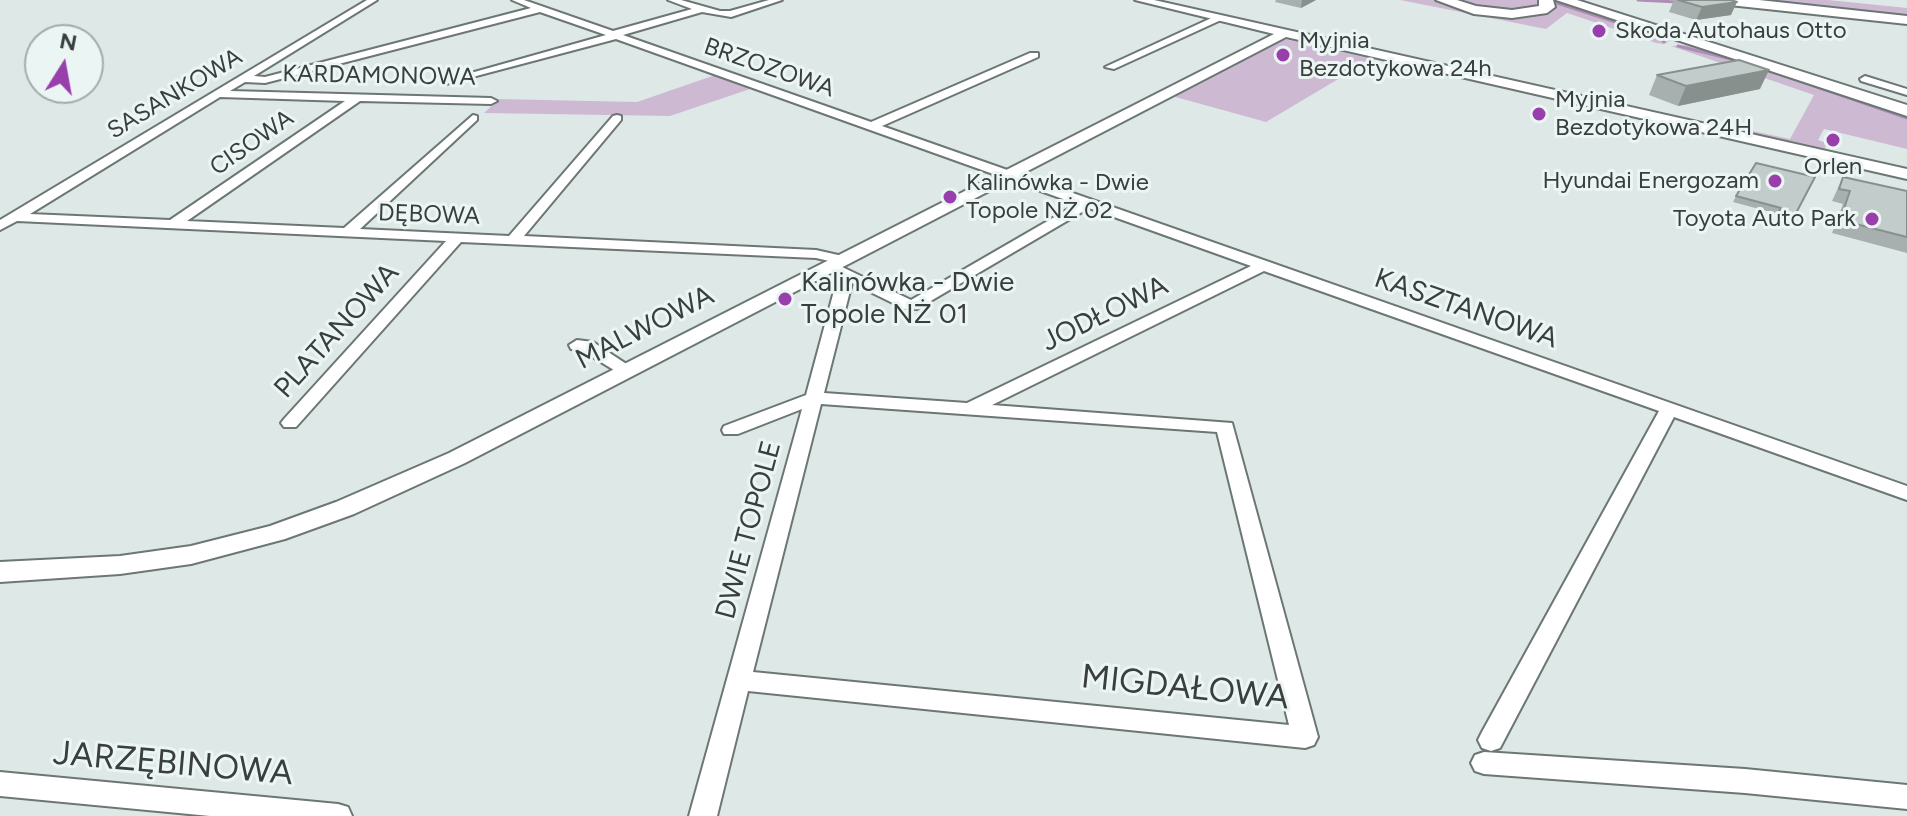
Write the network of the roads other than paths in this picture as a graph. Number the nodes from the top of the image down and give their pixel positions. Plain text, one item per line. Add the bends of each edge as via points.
1 (373, 0) edge
2 (516, 0) edge
3 (672, 0) edge
4 (778, 0) edge
5 (1140, 0) edge
6 (1443, 0) edge
7 (1546, 0) edge
8 (1563, 0) edge
9 (1587, 0) edge
10 (1720, 0) edge
11 (1759, 0) edge
12 (540, 9) junction
13 (702, 9) junction
14 (1218, 18) junction
15 (1907, 18) edge
16 (1284, 33) junction
17 (613, 35) junction
18 (1034, 55) dead end
19 (1787, 64) junction
20 (1110, 67) dead end
21 (242, 79) junction
22 (1865, 79) joint
23 (450, 82) dead end
24 (1907, 92) edge
25 (218, 94) junction
26 (358, 97) junction
27 (491, 101) dead end
28 (1907, 102) edge
29 (1907, 111) edge
30 (473, 118) dead end
31 (617, 118) dead end
32 (872, 126) junction
33 (1907, 174) edge
34 (1008, 175) junction
35 (1088, 203) junction
36 (7, 222) edge
37 (170, 226) junction
38 (346, 234) junction
39 (456, 239) junction
40 (512, 241) junction
41 (1264, 265) junction
42 (839, 268) junction
43 (577, 345) dead end
44 (628, 371) junction
45 (813, 398) junction
46 (969, 409) junction
47 (1669, 409) junction
48 (290, 423) dead end
49 (731, 430) dead end
50 (1907, 493) edge
51 (0, 572) edge
52 (738, 680) junction
53 (0, 784) edge
54 (1907, 797) edge
55 (338, 816) edge
56 (703, 816) edge

1 - 21 street, SASANKOWA
2 - 12 street, BRZOZOWA
3 - 13 street
4 - 13 street via 731,14
5 - 14 street
6 - 7 main road via 1479,11 1517,14 1542,10 1548,7
8 - 29 main road
9 - 19 main road
10 - 15 main road
11 - 15 main road
12 - 17 street, BRZOZOWA
12 - 21 street via 265,80
13 - 17 street
14 - 16 street
14 - 20 street
16 - 33 street
16 - 34 street, MALWOWA
17 - 23 street
17 - 32 street, BRZOZOWA
18 - 32 street
19 - 22 main road
19 - 28 main road
21 - 25 street, SASANKOWA
22 - 24 street
25 - 26 street, KARDAMONOWA
25 - 36 street, SASANKOWA
26 - 27 street, KARDAMONOWA
26 - 37 street, CISOWA
30 - 38 street
31 - 40 street
32 - 34 street, BRZOZOWA
34 - 35 street, KASZTANOWA
34 - 42 street, MALWOWA
35 - 41 street, KASZTANOWA
35 - 42 street, DĘBOWA via 911,306
36 - 37 street, DĘBOWA
37 - 38 street, DĘBOWA
38 - 39 street, DĘBOWA
39 - 40 street, DĘBOWA
39 - 48 street, PLATANOWA
40 - 42 street, DĘBOWA via 816,254
41 - 46 street, JODŁOWA
41 - 47 street, KASZTANOWA
42 - 44 street, MALWOWA
42 - 45 street, DWIE TOPOLE
43 - 44 street
44 - 51 street, MALWOWA via 429,472 276,533 152,561
45 - 46 street
45 - 49 street
45 - 52 street, DWIE TOPOLE
46 - 52 street, MIGDAŁOWA via 1225,427 1305,737
47 - 50 street, KASZTANOWA
47 - 54 street via 1488,752
52 - 56 street, DWIE TOPOLE
53 - 55 street, JARZĘBINOWA

